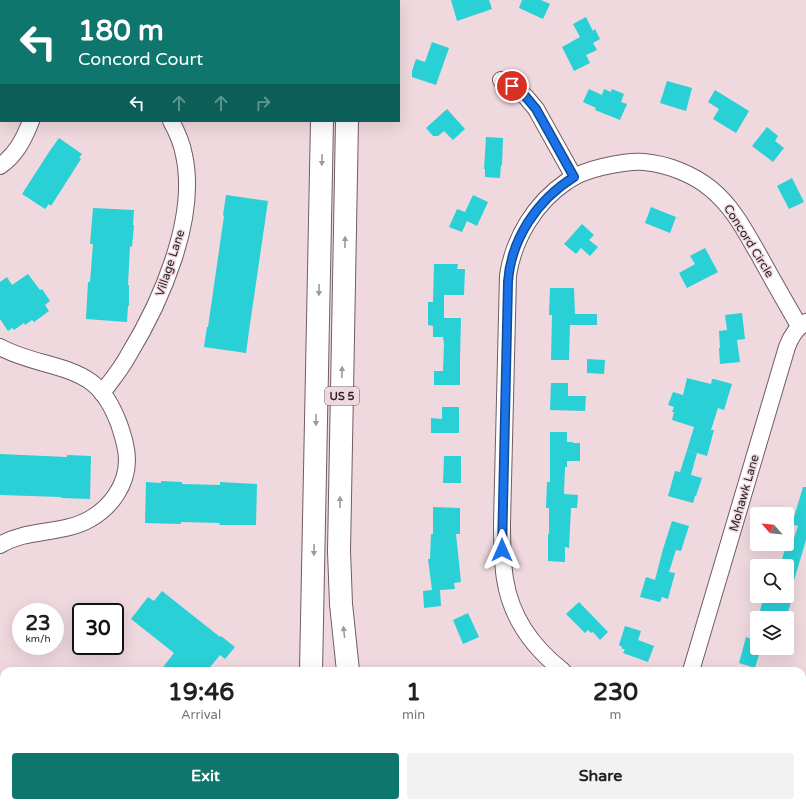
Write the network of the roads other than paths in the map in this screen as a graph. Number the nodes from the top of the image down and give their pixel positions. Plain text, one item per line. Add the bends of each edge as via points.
1 (501, 80) dead end
2 (31, 122) edge
3 (171, 122) edge
4 (322, 122) edge
5 (347, 122) edge
6 (0, 166) edge
7 (574, 177) junction
8 (803, 324) edge
9 (0, 348) edge
10 (102, 393) junction
11 (0, 545) edge
12 (311, 667) edge
13 (348, 667) edge
14 (558, 667) edge
15 (692, 667) edge

1 - 7 street via 521,93 536,109
2 - 6 street via 16,151
3 - 10 street, Village Lane via 186,162 187,190 182,228 170,270 152,312 128,356
4 -> 12 highway, US 5
13 -> 5 highway, US 5 via 339,551
7 - 8 street, Concord Circle via 606,166 644,162 675,169 710,188 736,216
7 - 14 street, Concord Circle via 537,209 523,229 511,259 508,282 502,550 506,586 528,637
8 - 15 street, Mohawk Lane via 792,335 787,347
9 - 10 street via 77,374 91,382
10 - 11 street via 116,417 126,448 126,472 117,493 98,514 81,523 26,534

